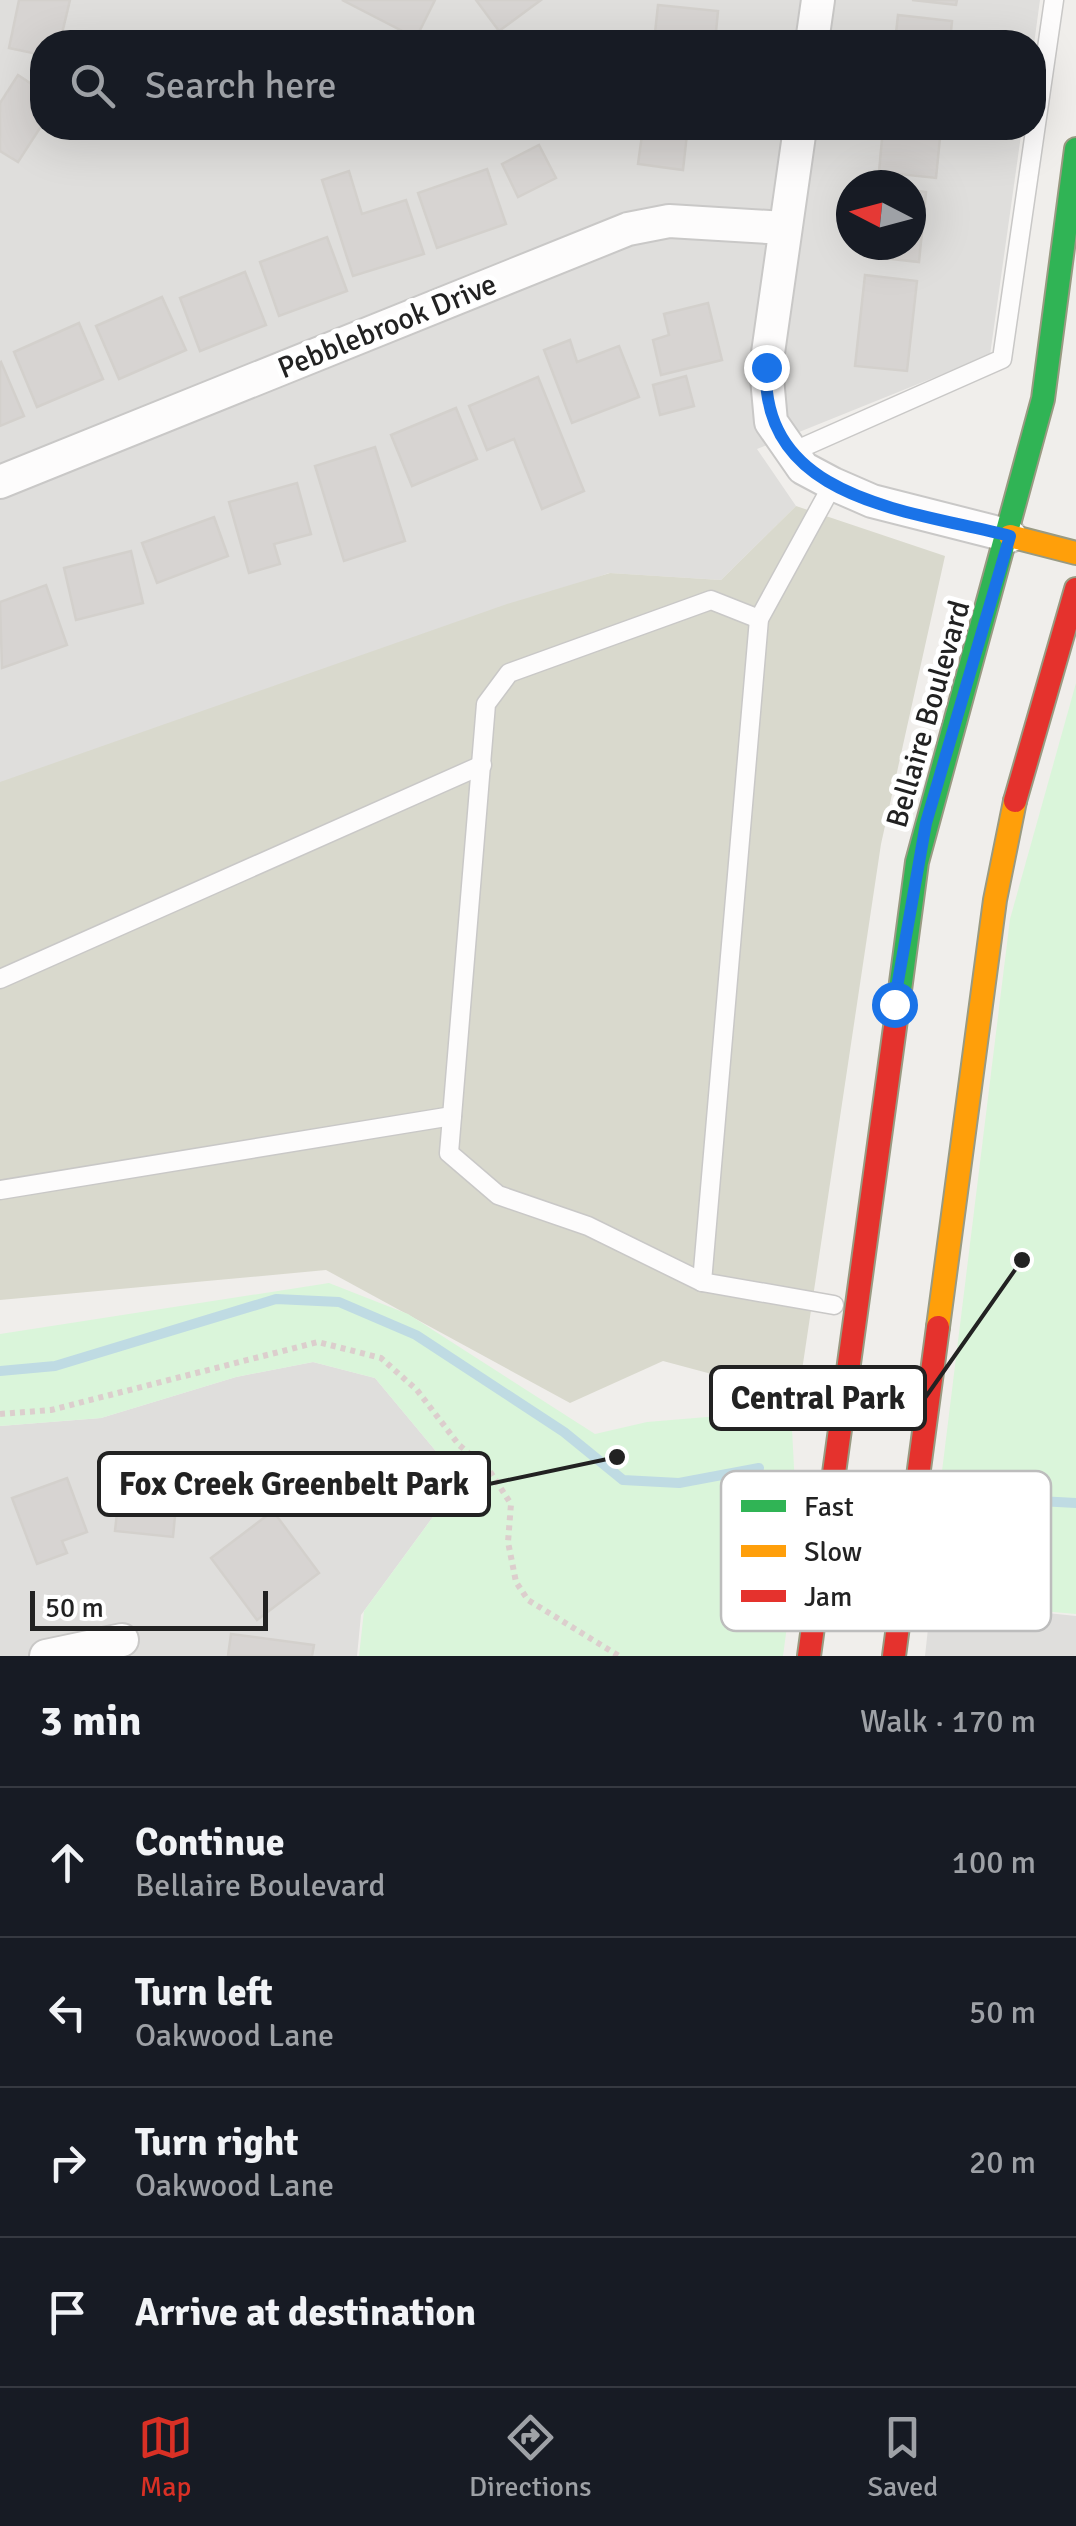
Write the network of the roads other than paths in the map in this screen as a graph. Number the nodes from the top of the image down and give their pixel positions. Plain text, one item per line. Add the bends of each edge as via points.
1 (818, 0) edge
2 (1054, 0) edge
3 (814, 30) edge
4 (1046, 55) edge
5 (798, 140) edge
6 (1034, 140) edge
7 (1076, 149) edge
8 (785, 228) junction
9 (792, 452) junction
10 (0, 482) edge
11 (832, 484) junction
12 (1010, 536) junction
13 (1076, 552) edge
14 (1076, 588) edge
15 (759, 619) junction
16 (482, 765) junction
17 (0, 979) edge
18 (452, 1116) junction
19 (0, 1190) edge
20 (702, 1282) junction
21 (834, 1305) dead end
22 (834, 1471) edge
23 (918, 1471) edge
24 (812, 1631) edge
25 (897, 1631) edge
26 (122, 1640) dead end
27 (46, 1656) edge
28 (809, 1656) edge
29 (894, 1656) edge

1 - 3 street
2 - 4 lane
5 - 8 street
6 - 9 lane via 1002,359
7 - 12 main road, Bellaire Boulevard via 1043,399
8 - 9 street via 765,396 770,422
8 - 10 street, Pebblebrook Drive via 669,222 628,229
9 - 11 street via 803,468
11 - 12 street via 872,501
11 - 15 lane
12 - 13 main road
12 - 22 main road, Bellaire Boulevard via 917,862
14 - 23 main road via 1015,800 994,900
15 - 16 lane via 711,600 509,673 486,704
15 - 20 lane
16 - 17 lane
16 - 18 lane
18 - 19 lane
18 - 20 lane via 449,1153 498,1195 588,1226
20 - 21 lane
24 - 28 main road, Bellaire Boulevard
25 - 29 main road
26 - 27 street

